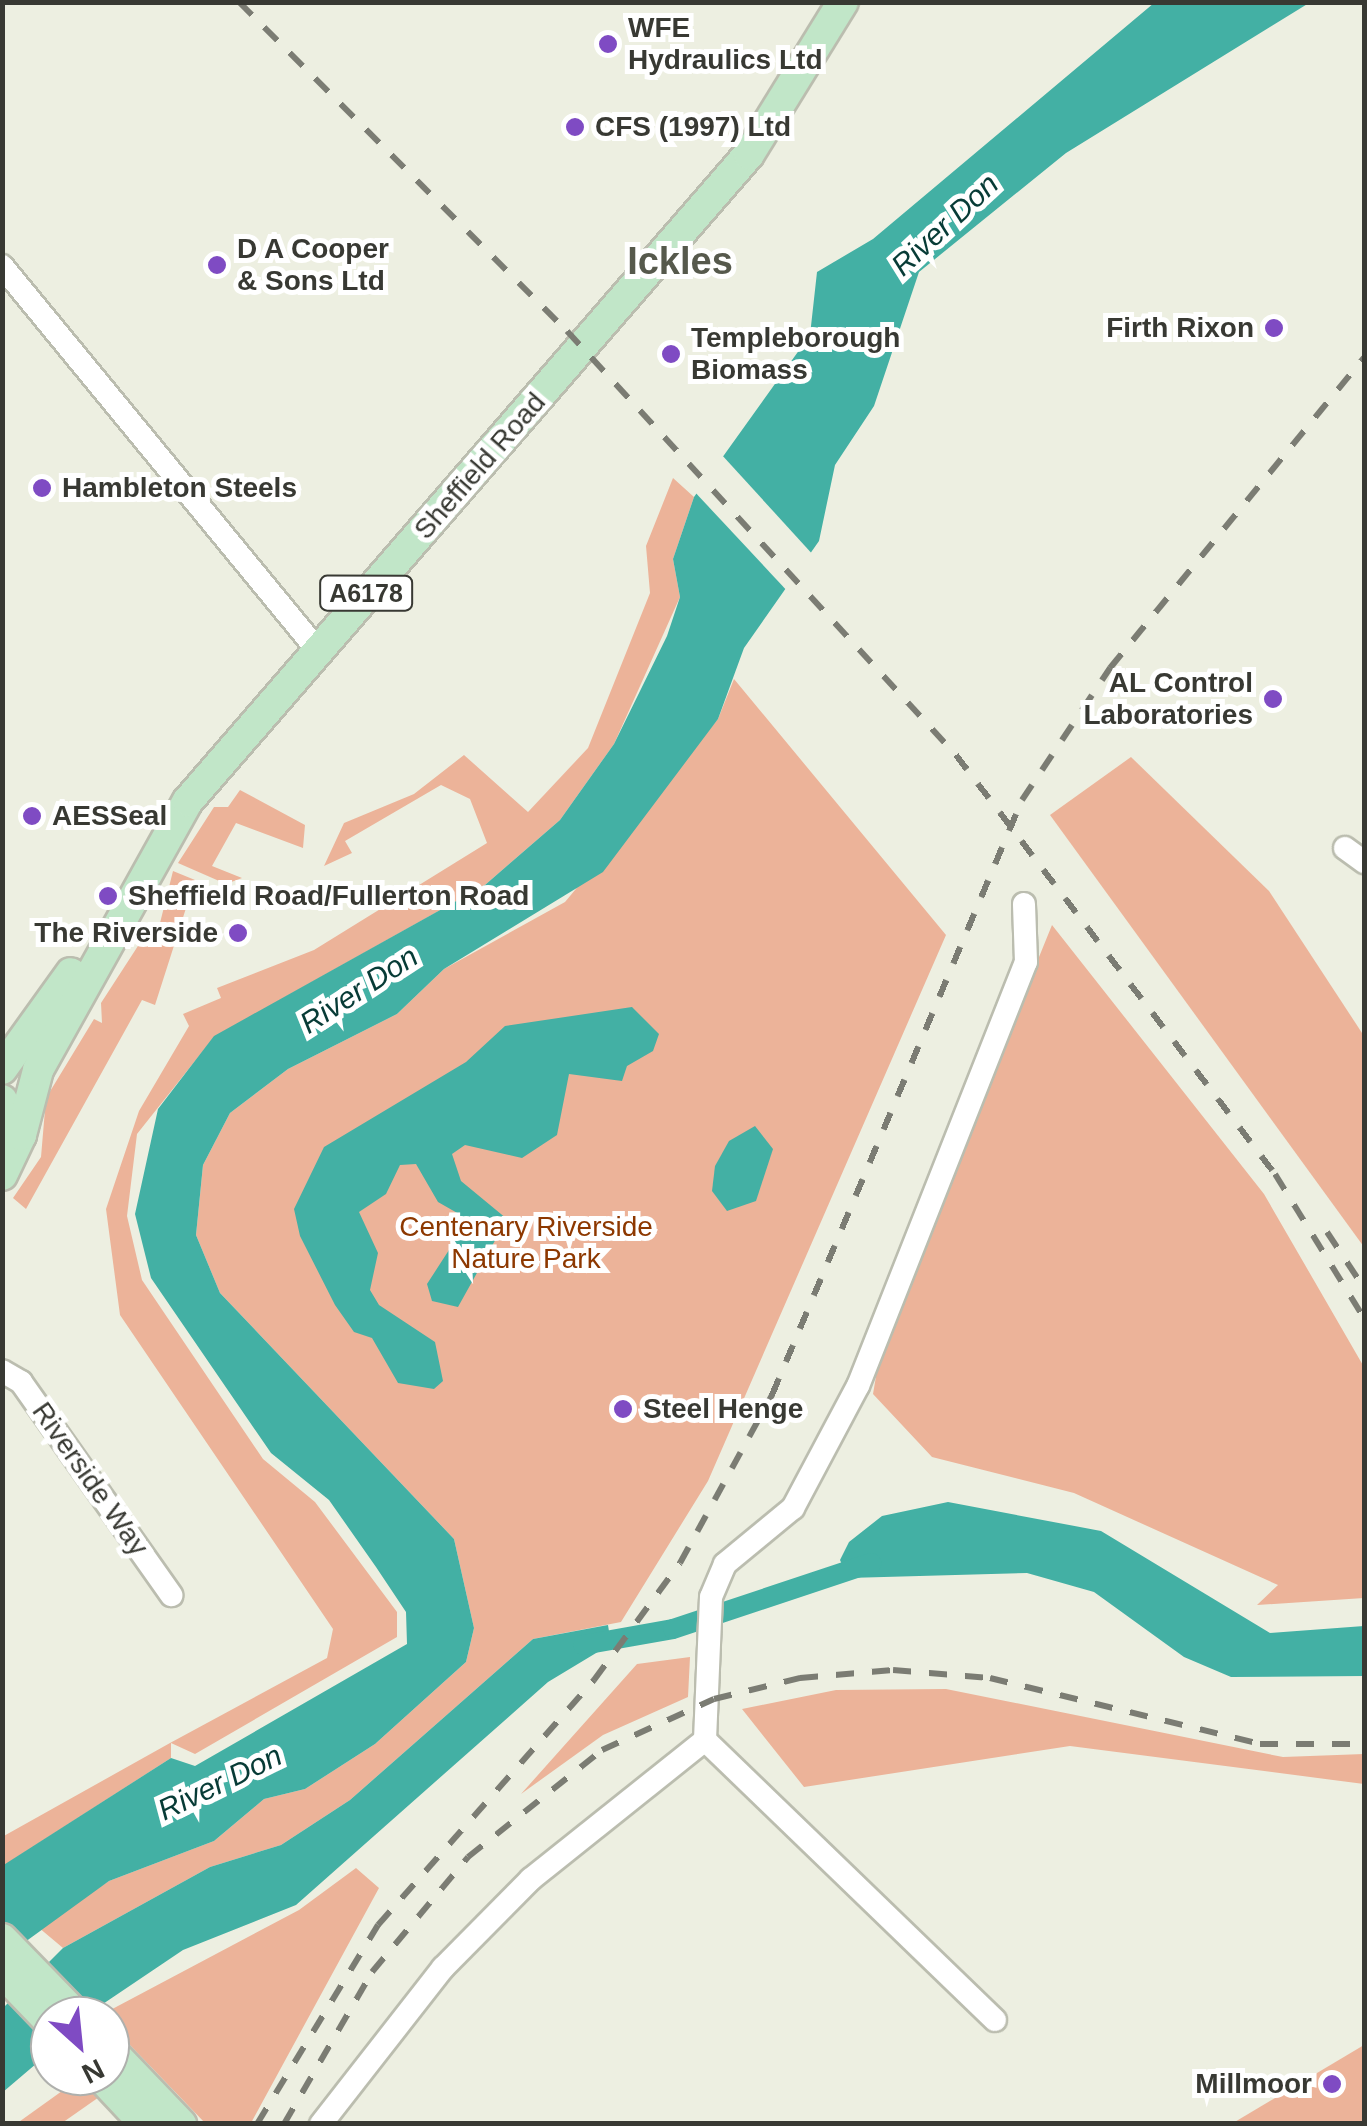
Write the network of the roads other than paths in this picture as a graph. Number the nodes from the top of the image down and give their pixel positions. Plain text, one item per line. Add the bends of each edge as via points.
1 (843, 2) edge
2 (2, 266) edge
3 (317, 649) junction
4 (1345, 848) dead end
5 (1364, 862) edge
6 (1024, 904) dead end
7 (112, 926) junction
8 (2, 1068) edge
9 (2, 1100) edge
10 (21, 1135) junction
11 (3, 1175) edge
12 (2, 1371) edge
13 (171, 1595) dead end
14 (705, 1740) junction
15 (2, 1939) edge
16 (2, 1972) edge
17 (58, 1996) edge
18 (30, 2001) edge
19 (995, 2020) dead end
20 (130, 2071) edge
21 (119, 2096) edge
22 (145, 2124) edge
23 (181, 2124) edge
24 (321, 2124) edge

1 - 3 main road, Sheffield Road / A6178 via 749,154
2 - 3 street
3 - 7 main road, Sheffield Road / A6178 via 188,802
4 - 5 street
6 - 14 street via 1026,962 858,1386 793,1508 725,1564 711,1597 714,1699
7 - 8 main road, Sheffield Road / A6178
7 - 10 main road, Sheffield Road / A6178 via 38,1070
9 - 10 main road
10 - 11 main road, A6178
12 - 13 street, Riverside Way via 21,1382
14 - 19 street
14 - 24 street via 531,1878 443,1968
15 - 17 main road
16 - 18 main road
20 - 23 main road
21 - 22 main road

